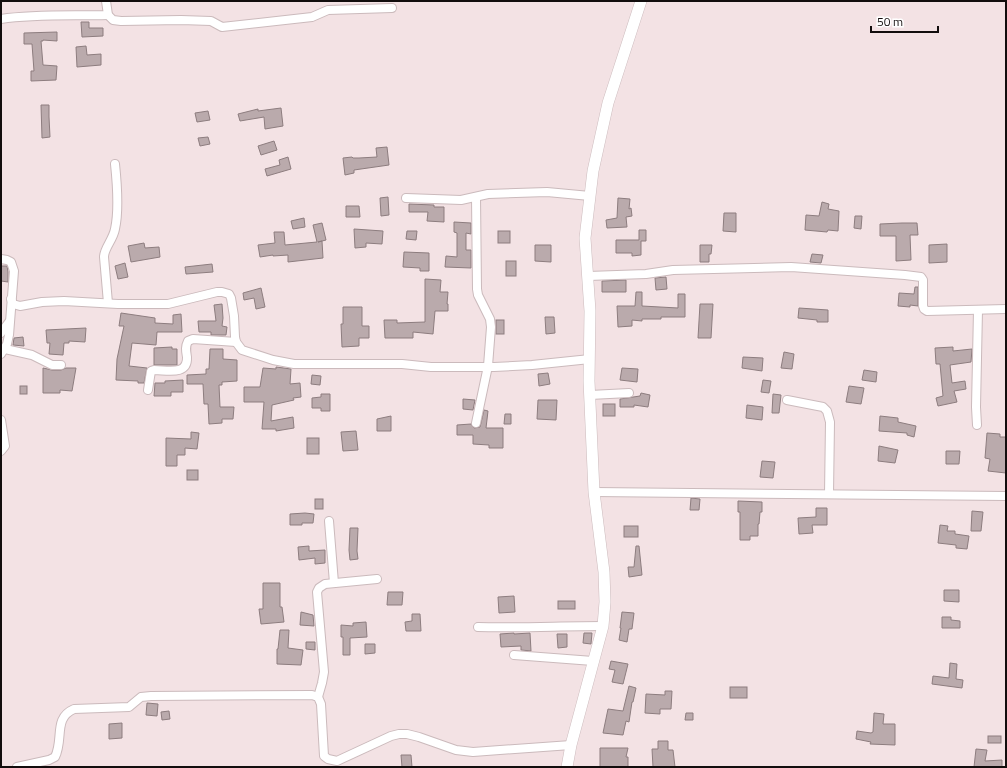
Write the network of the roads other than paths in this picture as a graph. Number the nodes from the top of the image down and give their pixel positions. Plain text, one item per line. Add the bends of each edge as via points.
1 (106, 1) edge
2 (641, 1) edge
3 (392, 8) dead end
4 (108, 15) junction
5 (1, 19) edge
6 (115, 164) dead end
7 (590, 196) junction
8 (476, 197) junction
9 (406, 198) dead end
10 (1, 259) edge
11 (588, 276) junction
12 (11, 299) junction
13 (108, 304) junction
14 (1006, 308) edge
15 (978, 310) junction
16 (9, 321) junction
17 (1, 333) edge
18 (236, 342) junction
19 (3, 352) edge
20 (590, 359) junction
21 (62, 365) dead end
22 (488, 366) junction
23 (148, 390) dead end
24 (629, 393) dead end
25 (590, 395) junction
26 (787, 400) dead end
27 (1, 420) edge
28 (476, 423) dead end
29 (977, 425) dead end
30 (1, 451) edge
31 (594, 492) junction
32 (829, 494) junction
33 (1006, 496) edge
34 (329, 520) dead end
35 (377, 579) dead end
36 (334, 583) junction
37 (603, 626) junction
38 (478, 627) dead end
39 (514, 655) dead end
40 (593, 661) junction
41 (318, 697) junction
42 (571, 745) junction
43 (17, 767) edge
44 (567, 767) edge

1 - 4 street
2 - 7 main road via 608,104
3 - 4 street via 328,10 312,17 222,27 212,21 121,21 113,20
4 - 5 street via 18,16
6 - 13 street via 116,226 113,238 104,252
7 - 8 street via 547,192 488,194
7 - 11 main road via 585,238
8 - 9 street via 461,200
8 - 22 street via 477,289 491,327
10 - 12 street via 11,262 13,266
11 - 15 street via 646,274 673,270 791,267 905,275 922,277 923,306 927,311
11 - 20 main road
12 - 13 street via 13,304 20,306 49,301
12 - 16 street
13 - 18 street via 168,304 216,292 229,294 232,298
14 - 15 street
15 - 29 street
16 - 17 street
16 - 19 street via 9,334
18 - 22 street via 242,350 294,364
18 - 23 street via 193,339 188,341 185,346 186,367 178,370 151,371
19 - 21 street via 32,355 52,365
20 - 22 street via 532,365
20 - 25 main road
22 - 28 street
24 - 25 street
25 - 31 main road
26 - 32 street via 823,407 827,411 830,422
27 - 30 street via 4,446
31 - 32 street
31 - 37 main road via 604,572
32 - 33 street
34 - 36 street
35 - 36 street
36 - 41 street via 325,584 317,592 324,672
37 - 38 street
37 - 40 main road
39 - 40 street
40 - 42 main road
41 - 42 street via 321,704 324,756 333,760 399,734 407,734 456,750 473,752
41 - 43 street via 151,696 141,697 129,707 74,708 63,716 60,742 55,757
42 - 44 main road

